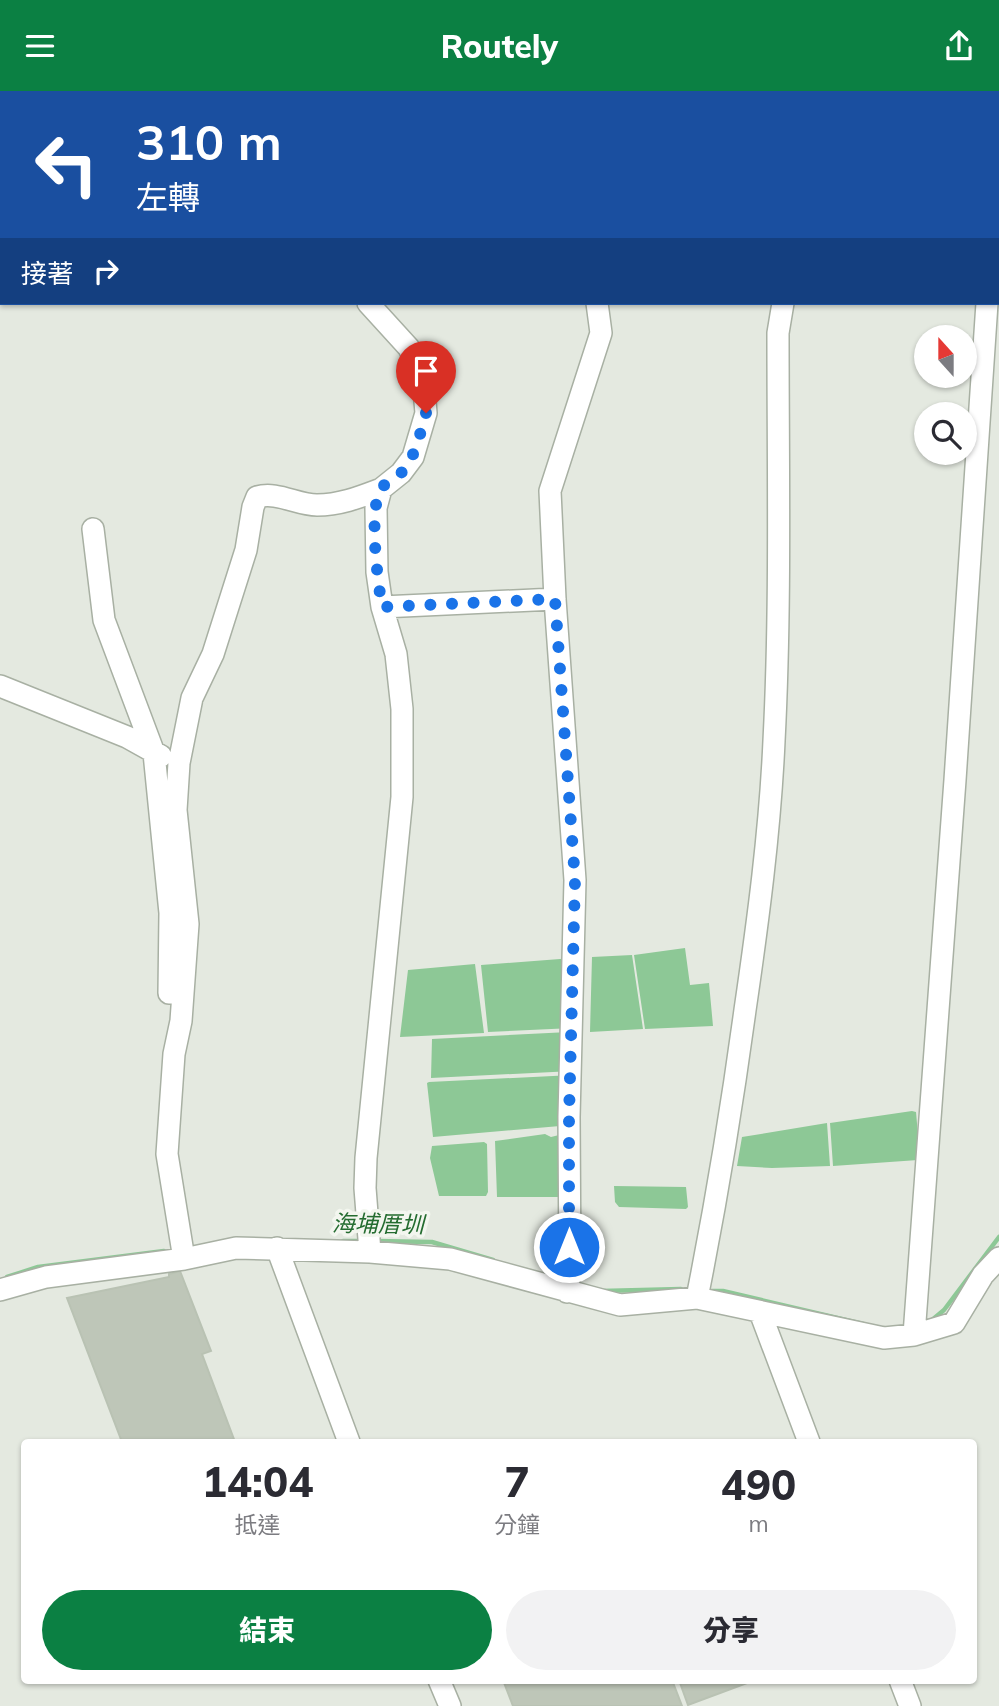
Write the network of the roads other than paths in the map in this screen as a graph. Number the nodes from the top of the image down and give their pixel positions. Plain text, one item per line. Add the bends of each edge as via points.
1 (370, 305) edge
2 (597, 305) edge
3 (783, 305) edge
4 (987, 305) edge
5 (381, 489) junction
6 (93, 529) dead end
7 (555, 599) junction
8 (382, 607) junction
9 (0, 686) edge
10 (154, 753) junction
11 (178, 763) junction
12 (174, 1054) junction
13 (277, 1248) junction
14 (370, 1252) junction
15 (999, 1258) edge
16 (184, 1259) junction
17 (568, 1283) junction
18 (699, 1289) junction
19 (0, 1290) edge
20 (760, 1313) junction
21 (914, 1335) junction
22 (348, 1439) edge
23 (808, 1439) edge
24 (441, 1684) edge
25 (902, 1684) edge
26 (450, 1706) edge
27 (910, 1706) edge

1 - 5 street via 409,348 423,378 426,413 413,457
2 - 7 street via 601,333 550,491
3 - 18 street via 778,333 778,577 768,817 757,931
4 - 21 street
5 - 8 street via 375,534
5 - 11 street via 343,503 315,505 271,495 257,497 246,550 213,654 192,698
6 - 10 street via 104,620
7 - 8 street
7 - 17 street via 575,880
8 - 14 street via 396,654 402,709 402,797 366,1158
9 - 10 street via 127,737
10 - 11 street
10 - 12 street via 172,941 168,1024
11 - 12 street via 176,810 188,925
12 - 16 street via 167,1154
13 - 14 street
13 - 16 street via 236,1248
13 - 22 street
14 - 17 street via 450,1259
15 - 21 street via 954,1323
16 - 19 street via 46,1277
17 - 18 street via 620,1305
18 - 20 street
20 - 21 street via 884,1338
20 - 23 street
24 - 26 street
25 - 27 street

